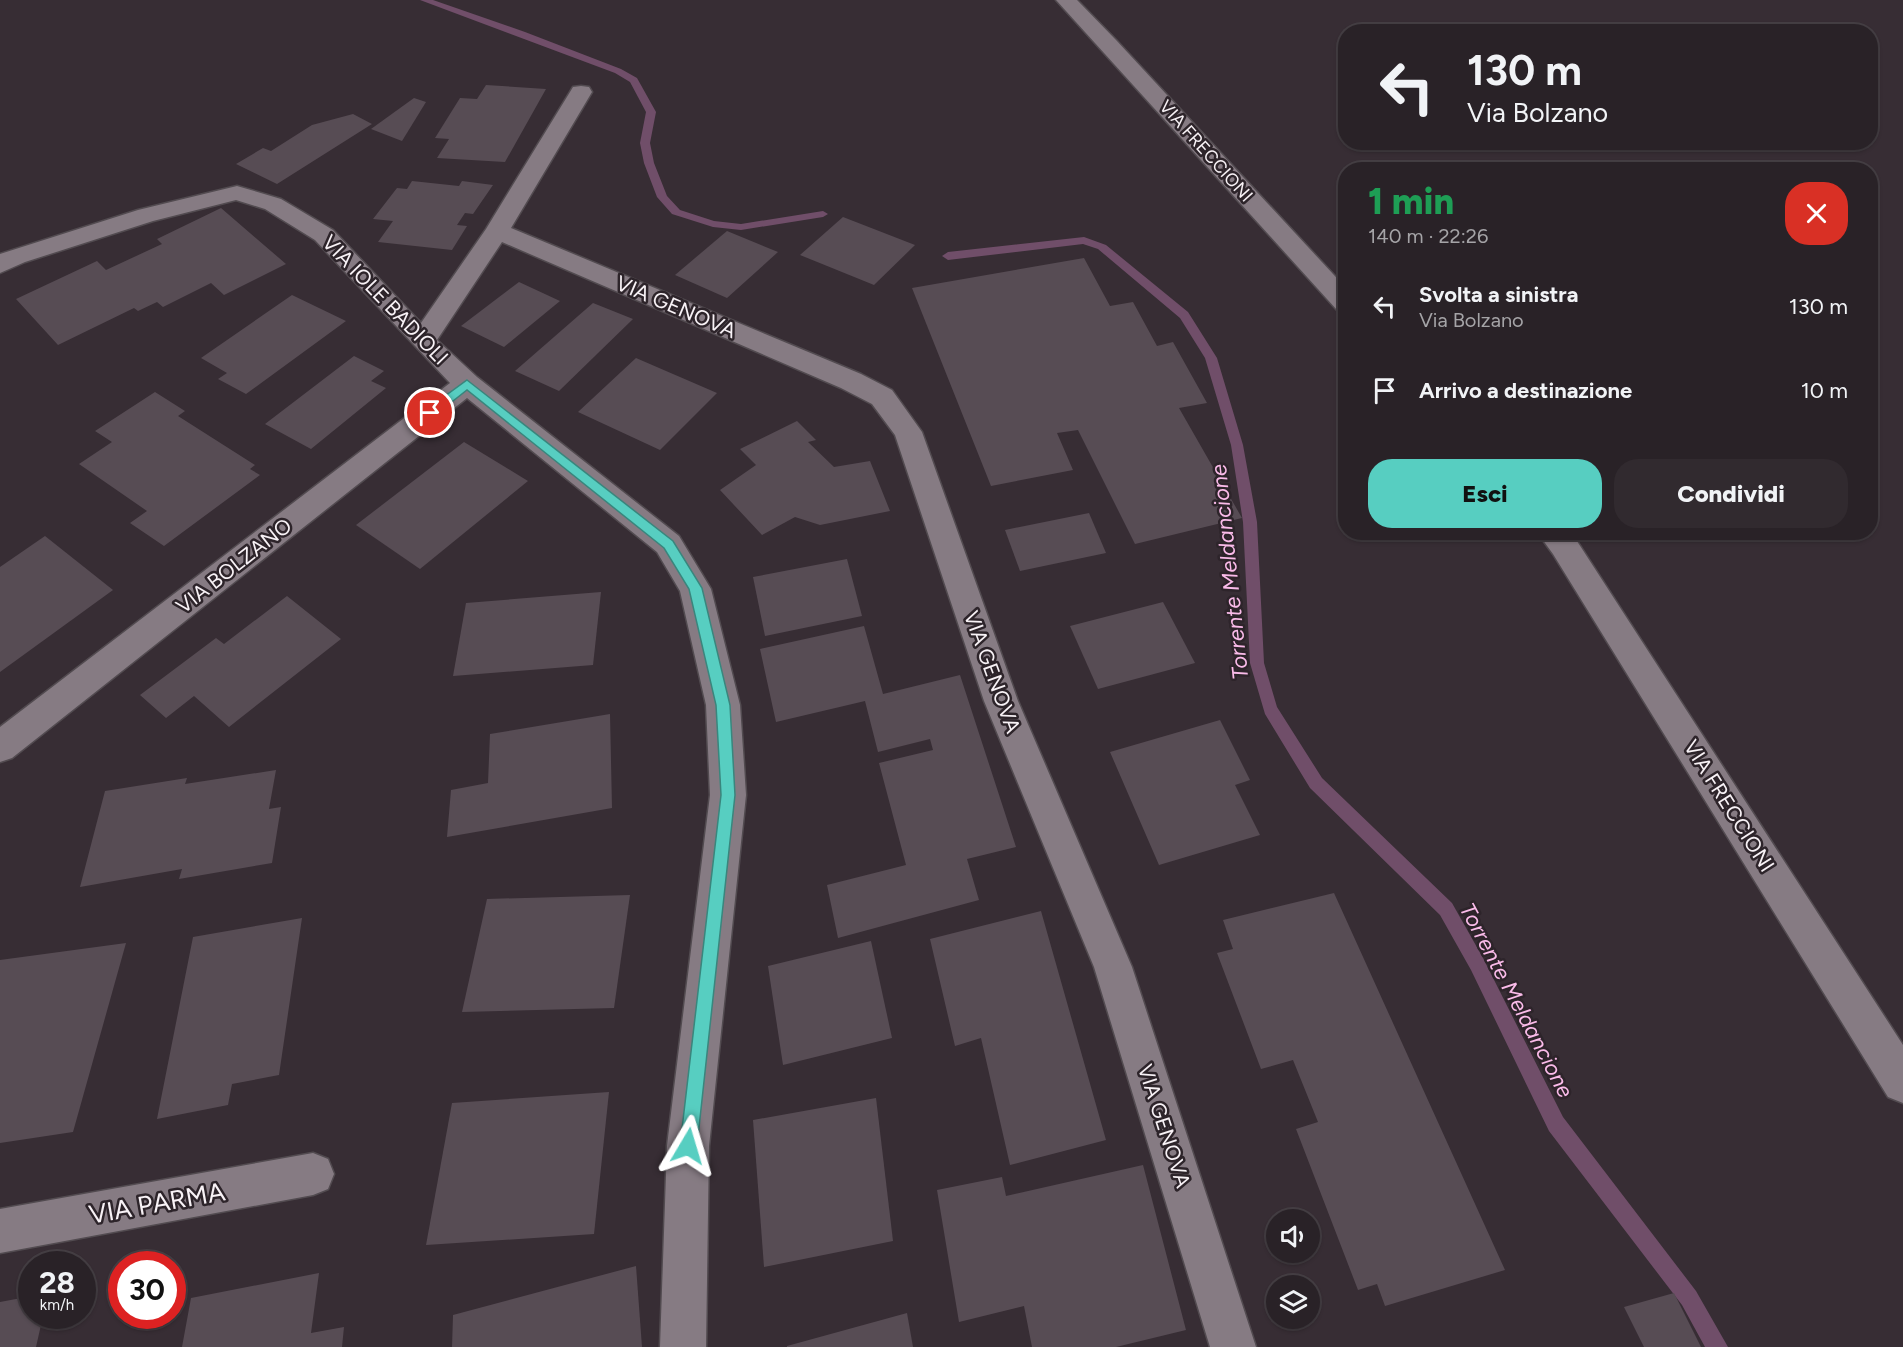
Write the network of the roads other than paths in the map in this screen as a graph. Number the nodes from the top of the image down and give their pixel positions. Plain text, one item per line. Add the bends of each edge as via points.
1 (1066, 0) edge
2 (581, 92) dead end
3 (496, 231) junction
4 (0, 265) edge
5 (1338, 295) edge
6 (423, 341) junction
7 (467, 384) junction
8 (1558, 540) edge
9 (0, 747) edge
10 (1903, 1082) edge
11 (313, 1174) dead end
12 (0, 1232) edge
13 (683, 1347) edge
14 (1233, 1347) edge

1 - 5 street, VIA FRECCIONI
2 - 3 street
3 - 6 street
3 - 14 street, VIA GENOVA via 851,381 882,397 908,432 1000,701 1113,967
4 - 6 street, VIA IOLE BADIOLI via 16,256 146,215 237,193 273,204 324,235
6 - 7 street, VIA IOLE BADIOLI
7 - 9 street, VIA BOLZANO
7 - 13 street, VIA IOLE BADIOLI via 668,544 695,588 710,644 723,705 728,795 688,1146
8 - 10 street, VIA FRECCIONI
11 - 12 street, VIA PARMA

